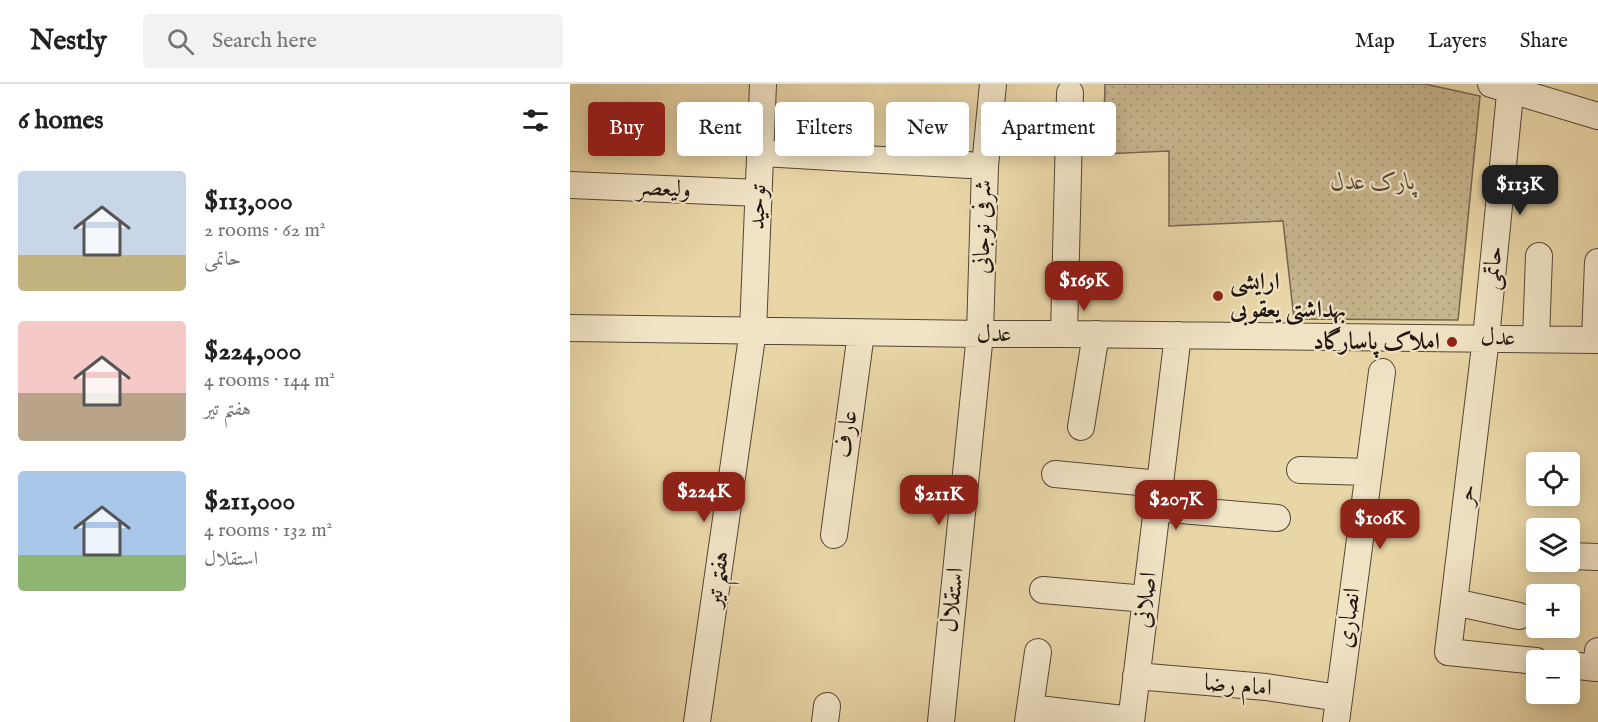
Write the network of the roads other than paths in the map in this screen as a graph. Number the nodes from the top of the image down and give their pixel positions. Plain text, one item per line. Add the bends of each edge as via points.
1 (763, 84) edge
2 (993, 84) edge
3 (1504, 86) edge
4 (1070, 93) dead end
5 (762, 102) edge
6 (1598, 116) edge
7 (763, 153) edge
8 (760, 156) edge
9 (969, 165) dead end
10 (570, 185) edge
11 (759, 193) junction
12 (1539, 256) dead end
13 (1598, 262) edge
14 (570, 328) edge
15 (753, 330) junction
16 (861, 333) junction
17 (981, 334) junction
18 (1064, 334) junction
19 (1096, 334) junction
20 (1178, 335) junction
21 (1486, 338) junction
22 (1536, 339) junction
23 (1596, 340) edge
24 (1382, 372) dead end
25 (1082, 427) dead end
26 (1300, 470) dead end
27 (1369, 472) junction
28 (1054, 474) dead end
29 (1158, 496) junction
30 (1276, 518) dead end
31 (834, 535) dead end
32 (1580, 556) edge
33 (1598, 557) edge
34 (1043, 590) dead end
35 (1146, 599) junction
36 (1454, 602) junction
37 (1519, 616) dead end
38 (1598, 651) edge
39 (1038, 652) dead end
40 (1526, 660) edge
41 (1580, 666) edge
42 (1136, 676) junction
43 (1337, 710) edge
44 (1029, 715) edge
45 (1131, 721) edge
46 (697, 722) edge
47 (941, 722) edge

1 - 5 street, توحید
2 - 17 street, شرفی نوجانی via 985,166
3 - 6 street
3 - 21 street, حاتمی
4 - 18 street
7 - 9 street
8 - 11 street, توحید
10 - 11 street, ولیعصر
11 - 15 street, توحید
12 - 22 street
13 - 23 street
14 - 15 street, عدل
15 - 16 street, عدل
15 - 46 street, هفتم تیر
16 - 17 street, عدل
16 - 31 street, عارف
17 - 18 street, عدل
17 - 47 street, استقلال
18 - 19 street, عدل
19 - 20 street, عدل
19 - 25 street
20 - 21 street, عدل
20 - 29 street, اصلانی
21 - 22 street, عدل
21 - 36 street, حر
22 - 23 street, عدل
24 - 27 street, انصاری
26 - 27 street
27 - 43 street, انصاری
28 - 29 street
29 - 30 street
29 - 35 street, اصلانی
32 - 33 street
34 - 35 street
35 - 42 street, اصلانی
36 - 37 street
36 - 40 street, حر via 1448,652
38 - 41 street via 1596,668
39 - 44 street
42 - 43 street, امام رضا via 1266,687
42 - 45 street, اصلانی
44 - 45 street

